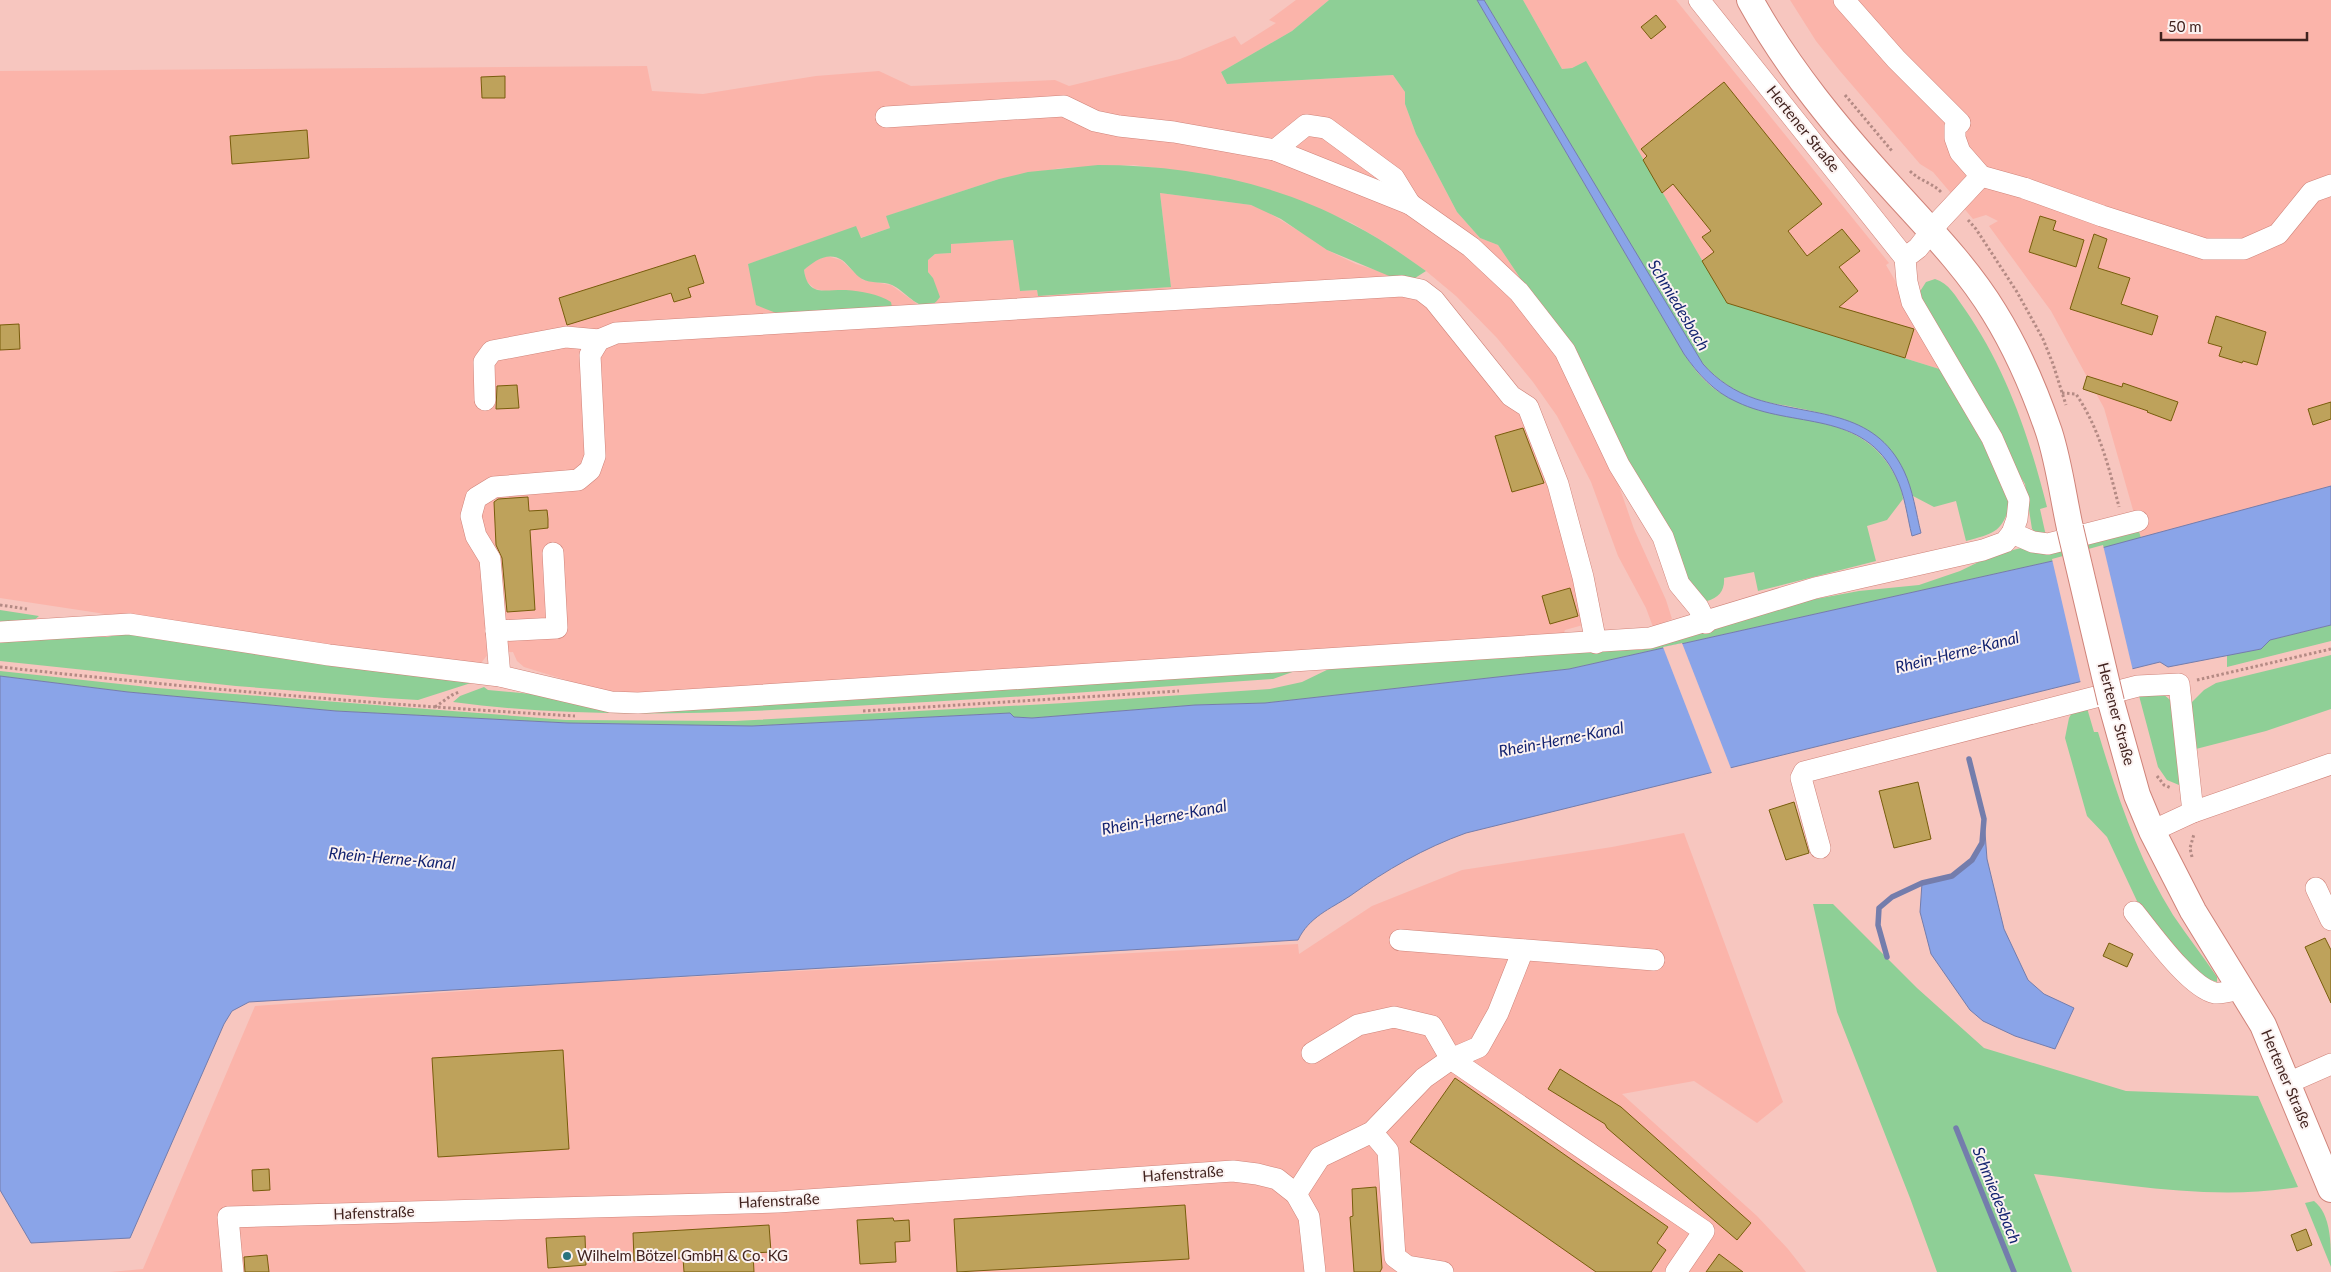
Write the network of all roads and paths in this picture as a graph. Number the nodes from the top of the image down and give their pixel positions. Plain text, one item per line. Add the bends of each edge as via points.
1 (1750, 0) edge
2 (1844, 0) edge
3 (1706, 2) edge
4 (1840, 90) dead end
5 (886, 117) dead end
6 (1275, 150) junction
7 (1893, 152) dead end
8 (1904, 166) dead end
9 (1981, 176) junction
10 (2331, 185) edge
11 (1410, 204) junction
12 (1954, 205) junction
13 (1932, 232) junction
14 (1905, 258) junction
15 (599, 340) junction
16 (485, 400) dead end
17 (2131, 522) joint
18 (2012, 533) junction
19 (553, 553) dead end
20 (1706, 623) junction
21 (496, 631) junction
22 (0, 632) edge
23 (1596, 643) junction
24 (2331, 649) edge
25 (500, 676) junction
26 (2179, 684) junction
27 (2331, 764) edge
28 (2154, 771) dead end
29 (2193, 812) junction
30 (2152, 831) junction
31 (1820, 848) dead end
32 (2195, 867) dead end
33 (2316, 888) dead end
34 (2134, 912) dead end
35 (2331, 920) edge
36 (1400, 940) dead end
37 (1523, 950) junction
38 (1654, 960) dead end
39 (2241, 988) junction
40 (1312, 1053) dead end
41 (1451, 1059) junction
42 (2331, 1064) edge
43 (2288, 1083) junction
44 (1372, 1132) junction
45 (2331, 1189) edge
46 (1296, 1194) junction
47 (233, 1272) edge
48 (1315, 1272) edge
49 (1443, 1272) edge
50 (1676, 1272) edge

1 - 13 main road, Hertener Straße via 1786,60 1813,96
2 - 9 street via 1896,59 1960,123 1955,127 1960,152
3 - 14 street, Hertener Straße
4 - 7 path
5 - 6 street via 1064,106 1095,121
6 - 11 street
6 - 11 street via 1306,125 1326,128 1394,178
8 - 12 path via 1918,180 1932,184
9 - 10 street via 2204,249 2244,249 2278,234 2312,192
9 - 12 street
11 - 20 street via 1471,247 1519,292 1565,351 1619,465 1663,537 1680,584
12 - 13 street
12 - 17 path via 1976,229 2032,318 2062,392 2076,394 2086,410
13 - 14 street
13 - 30 main road, Hertener Straße, bridge via 1968,274 2012,342 2049,433 2110,702 2137,794
14 - 18 street via 1912,302 1992,438 2019,500
15 - 16 street via 566,337 492,352 484,362
15 - 21 street via 590,355 595,456 590,470 578,480 494,486 476,498 471,516 476,536 490,559
15 - 23 street via 626,332 1392,286 1421,290 1434,300 1511,396 1528,407 1558,484 1583,577
17 - 18 street via 2048,544
18 - 20 street via 2005,542 1983,550 1815,588
19 - 21 street via 557,628
20 - 23 street via 1650,638
21 - 25 street
22 - 25 street via 129,624 329,655
23 - 25 street via 638,703 611,702
24 - 26 path
26 - 29 street
26 - 31 street via 2138,686 1804,772 1800,778
27 - 29 street
28 - 29 path, Hertener Straße via 2164,785 2178,791
29 - 30 street
29 - 32 path via 2196,828 2190,848
30 - 39 main road, Hertener Straße via 2193,911
33 - 35 street
34 - 39 street via 2198,985 2216,993
36 - 37 street
37 - 38 street
37 - 41 street via 1498,1013 1479,1047
39 - 43 main road, Hertener Straße via 2263,1024
40 - 41 street via 1358,1025 1394,1017 1432,1026
41 - 44 street via 1424,1078
41 - 50 street via 1704,1231
42 - 43 street
43 - 45 main road, Hertener Straße
44 - 46 street via 1320,1158
44 - 49 street via 1388,1151 1395,1257 1407,1266
46 - 47 street, Hafenstraße via 1277,1179 1232,1170 778,1202 228,1217
46 - 48 street, Hafenstraße via 1310,1217

